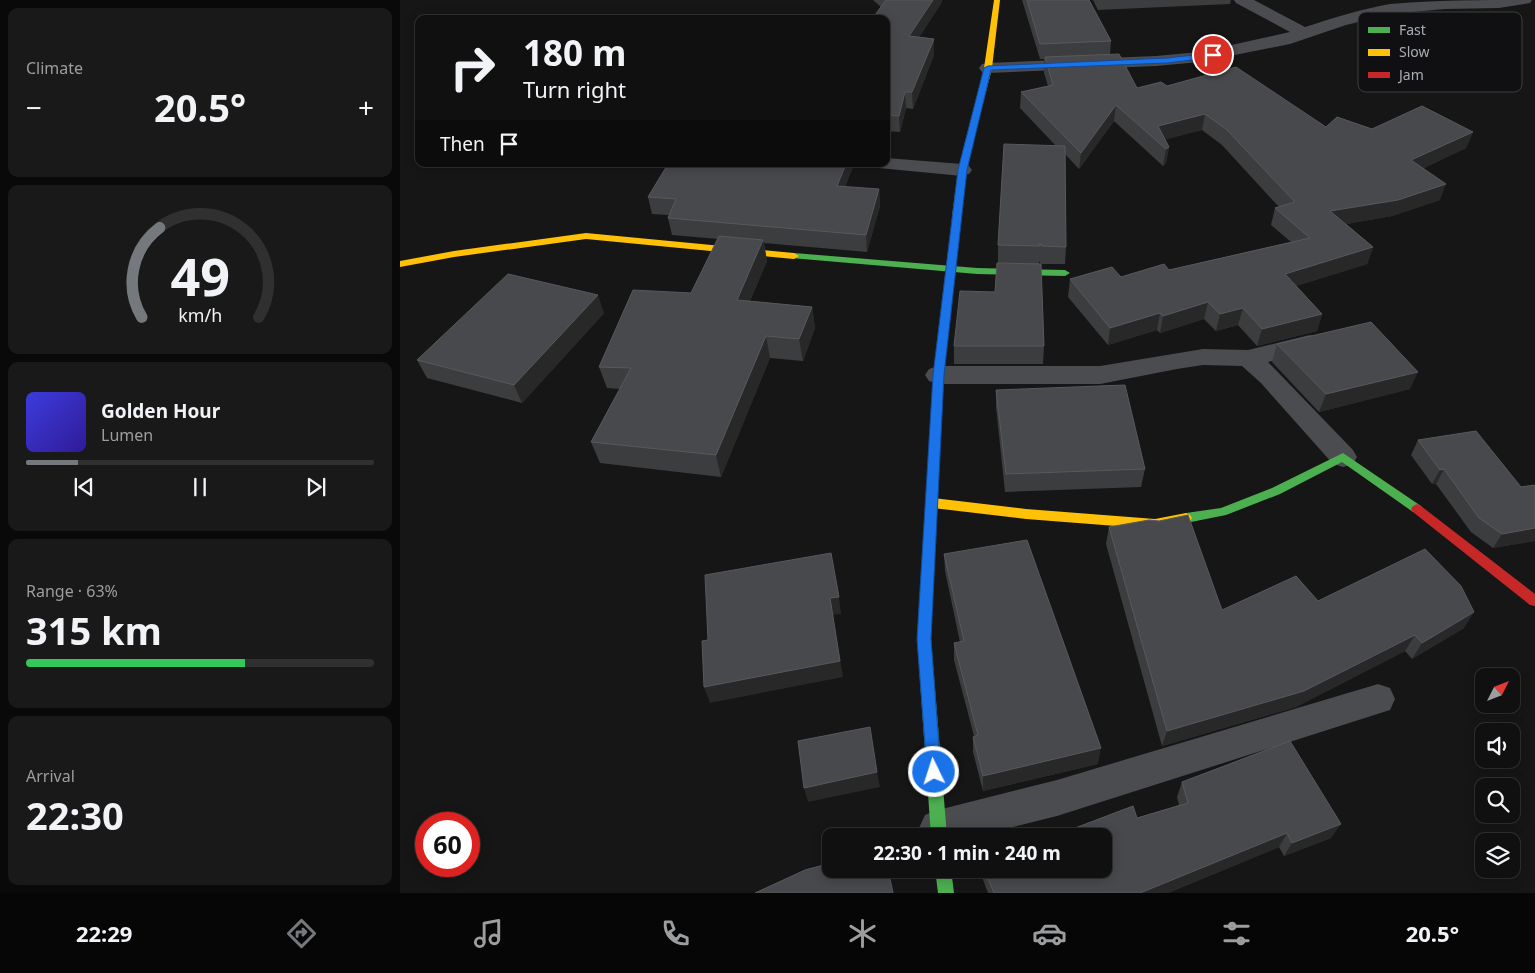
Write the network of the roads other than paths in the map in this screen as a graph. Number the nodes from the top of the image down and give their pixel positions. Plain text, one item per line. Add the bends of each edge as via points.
1 (997, 0) edge
2 (1242, 0) edge
3 (1524, 0) edge
4 (1380, 12) edge
5 (1358, 18) edge
6 (1305, 34) junction
7 (988, 68) junction
8 (890, 164) edge
9 (962, 170) junction
10 (400, 264) edge
11 (951, 268) junction
12 (1065, 273) dead end
13 (1334, 337) edge
14 (1248, 358) junction
15 (938, 375) junction
16 (1343, 457) junction
17 (932, 503) junction
18 (1535, 601) edge
19 (1378, 698) dead end
20 (939, 828) edge
21 (953, 828) edge
22 (944, 878) edge
23 (946, 893) edge

1 - 7 main road
2 - 6 street
3 - 4 street via 1445,4
5 - 6 street
6 - 7 street via 1256,47 1178,60
7 - 9 main road
8 - 9 street
9 - 11 main road
10 - 11 main road via 586,236
11 - 12 main road
11 - 15 main road
13 - 14 street
14 - 15 street via 1177,360 1100,374
14 - 16 street
15 - 17 main road
16 - 17 main road via 1276,491 1222,512 1155,524
16 - 18 main road via 1428,517
17 - 20 main road via 924,639
19 - 21 street
22 - 23 main road

